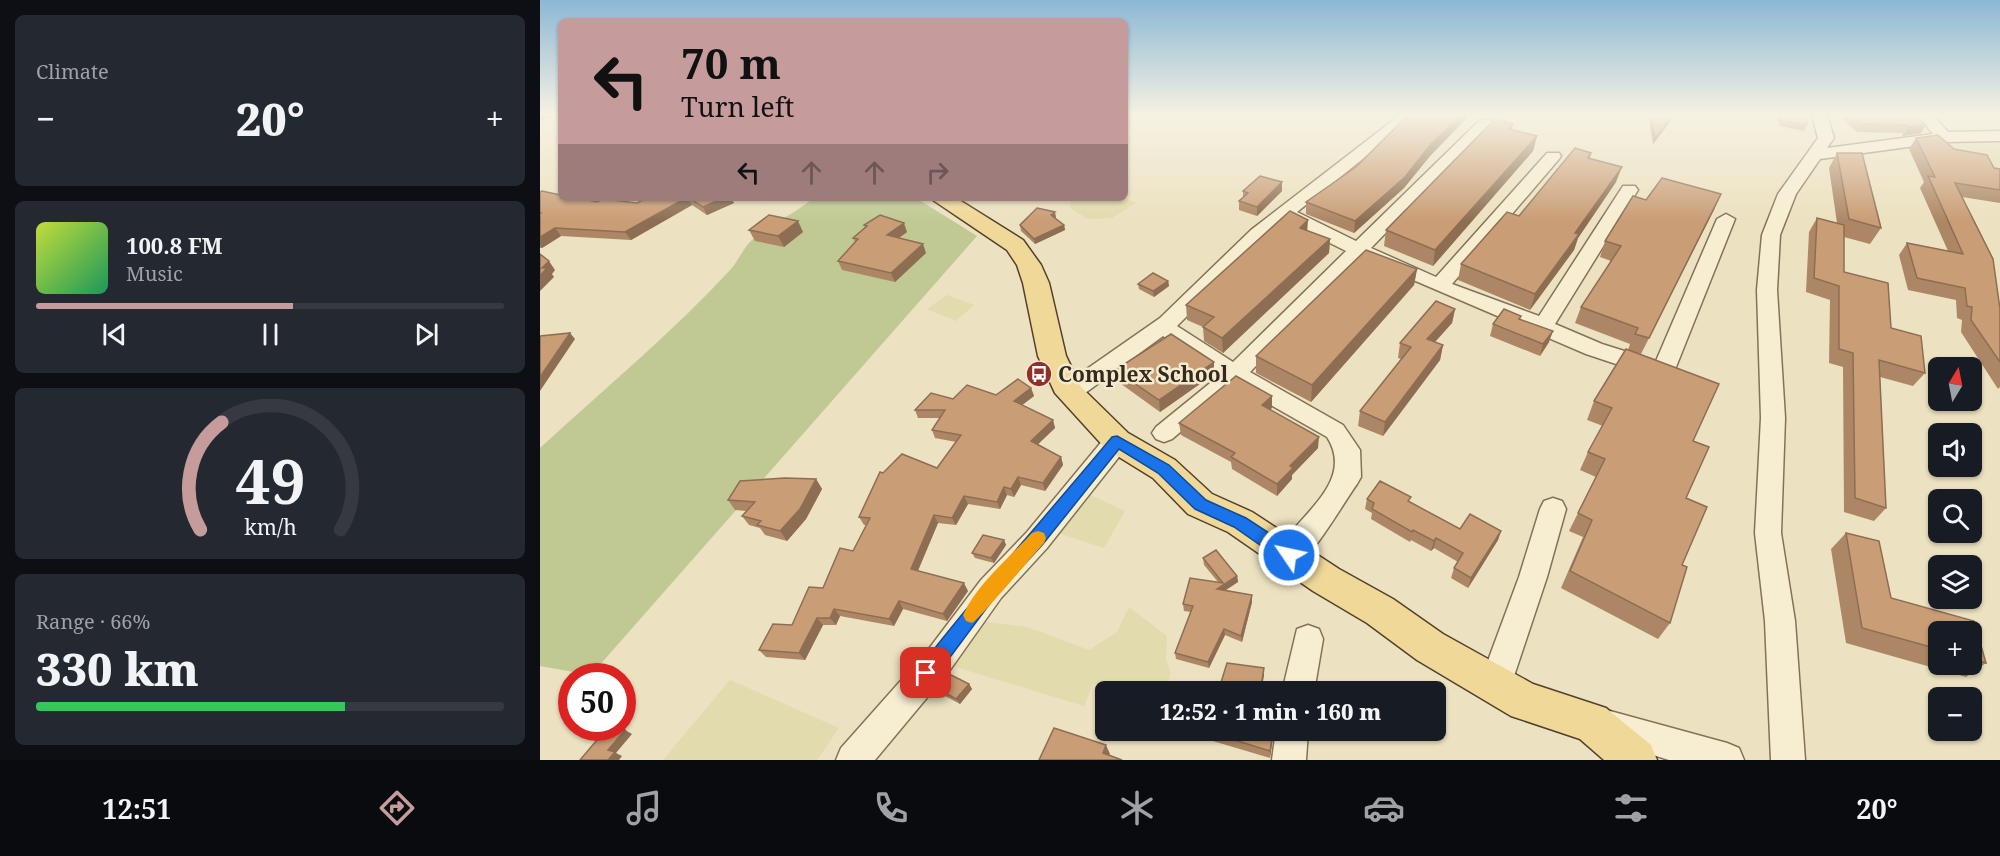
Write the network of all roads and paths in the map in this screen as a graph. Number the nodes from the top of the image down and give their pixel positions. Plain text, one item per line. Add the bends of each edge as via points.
1 (1365, 150) edge
2 (1458, 150) edge
3 (1816, 150) edge
4 (1845, 150) edge
5 (1812, 155) junction
6 (1554, 156) dead end
7 (1629, 190) dead end
8 (946, 201) edge
9 (1285, 213) junction
10 (1726, 219) dead end
11 (1359, 250) junction
12 (1439, 286) junction
13 (1162, 326) junction
14 (1543, 326) junction
15 (1235, 374) junction
16 (1069, 393) junction
17 (1164, 433) dead end
18 (1117, 441) junction
19 (1553, 509) dead end
20 (1289, 555) junction
21 (1308, 639) dead end
22 (1300, 681) edge
23 (1495, 685) junction
24 (1592, 722) junction
25 (1291, 741) edge
26 (853, 760) edge
27 (1289, 760) edge
28 (1636, 760) edge
29 (1726, 760) edge
30 (1788, 760) edge

1 - 9 street
2 - 11 street
3 - 5 street
4 - 5 street
5 - 30 street via 1787,194 1771,235 1767,290 1773,418 1768,532 1780,621
6 - 12 street
7 - 14 street
8 - 16 main road via 1015,245 1029,265 1045,314 1052,356
9 - 11 street
9 - 13 street
10 - 14 street via 1665,367 1655,369 1637,364
11 - 12 street
11 - 15 street
12 - 14 street
13 - 15 street
13 - 16 street
15 - 17 street
15 - 20 street via 1335,431 1348,450 1348,477
16 - 18 main road
18 - 20 main road via 1164,469 1200,504 1240,522
18 - 26 street
19 - 23 street
20 - 23 main road
21 - 22 street
23 - 24 main road via 1526,702
24 - 28 main road
24 - 29 street
25 - 27 street

